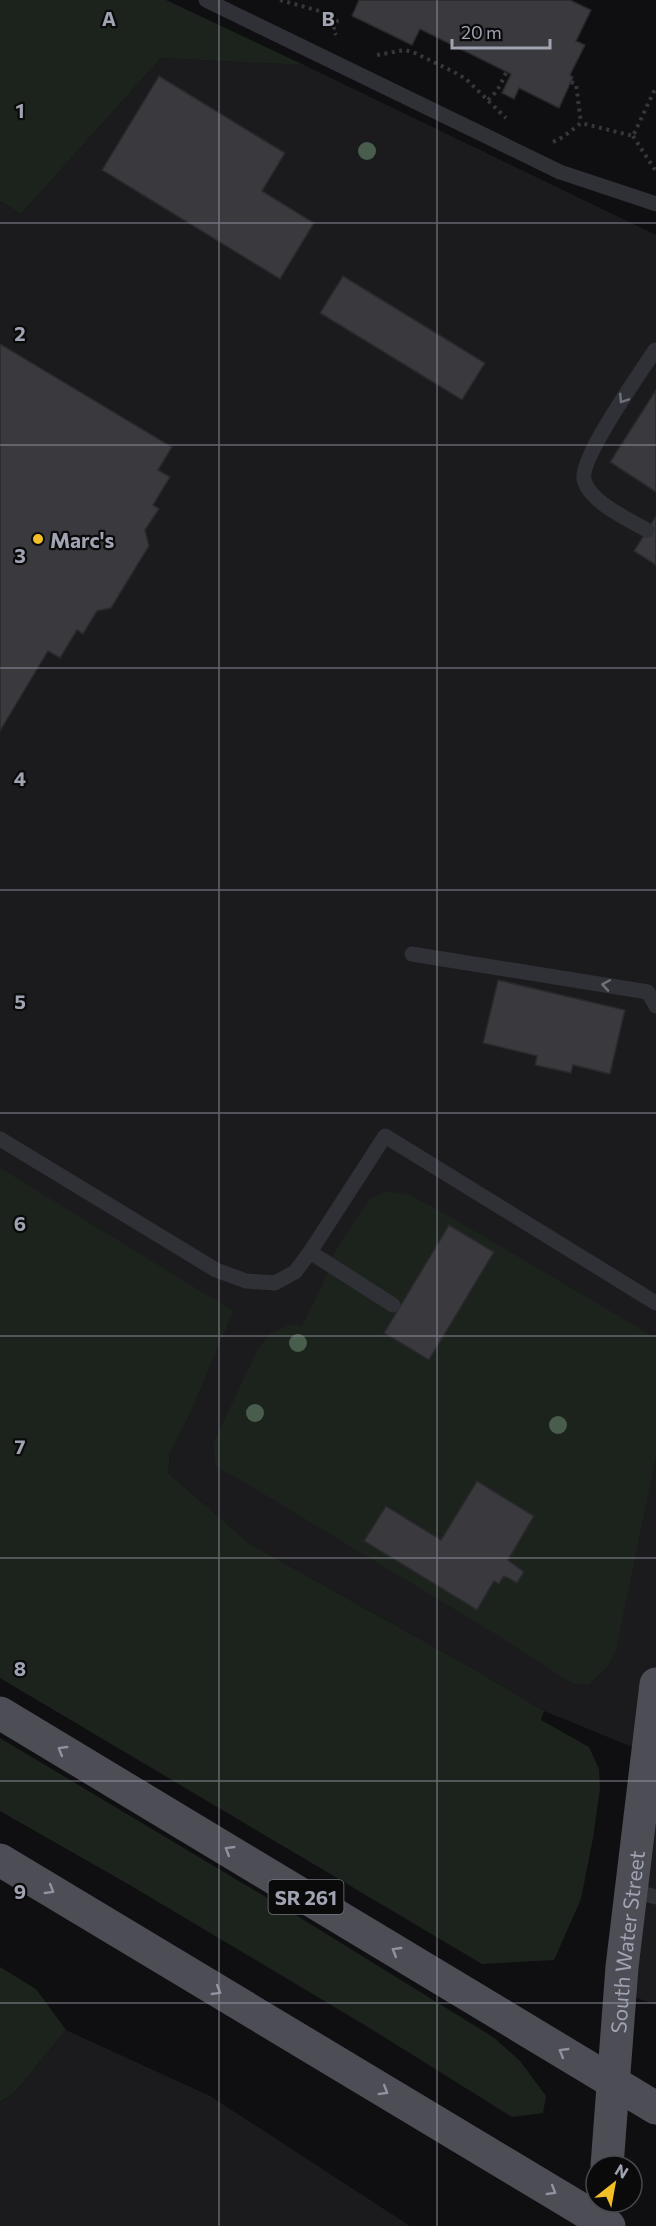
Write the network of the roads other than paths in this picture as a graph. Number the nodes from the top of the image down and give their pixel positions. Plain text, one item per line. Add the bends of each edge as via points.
1 (206, 0) edge
2 (656, 204) edge
3 (655, 350) edge
4 (647, 530) dead end
5 (412, 954) dead end
6 (656, 1006) edge
7 (0, 1139) edge
8 (310, 1252) junction
9 (656, 1303) edge
10 (393, 1305) dead end
11 (656, 1692) edge
12 (0, 1713) edge
13 (0, 1860) edge
14 (644, 1893) edge
15 (613, 2082) junction
16 (656, 2108) edge
17 (608, 2154) edge
18 (605, 2219) edge

1 - 2 lane via 560,172
3 -> 4 lane via 598,439 586,462 584,478 592,493 608,508
6 -> 5 lane via 648,992
7 - 8 lane via 216,1270 246,1281 275,1283 295,1272
8 - 9 lane via 386,1136
8 - 10 lane
11 - 14 main road, South Water Street
15 -> 12 main road, SR 261
13 -> 18 main road
14 - 15 main road, South Water Street via 622,1967
15 - 16 main road, SR 261
15 - 17 main road, South Water Street

